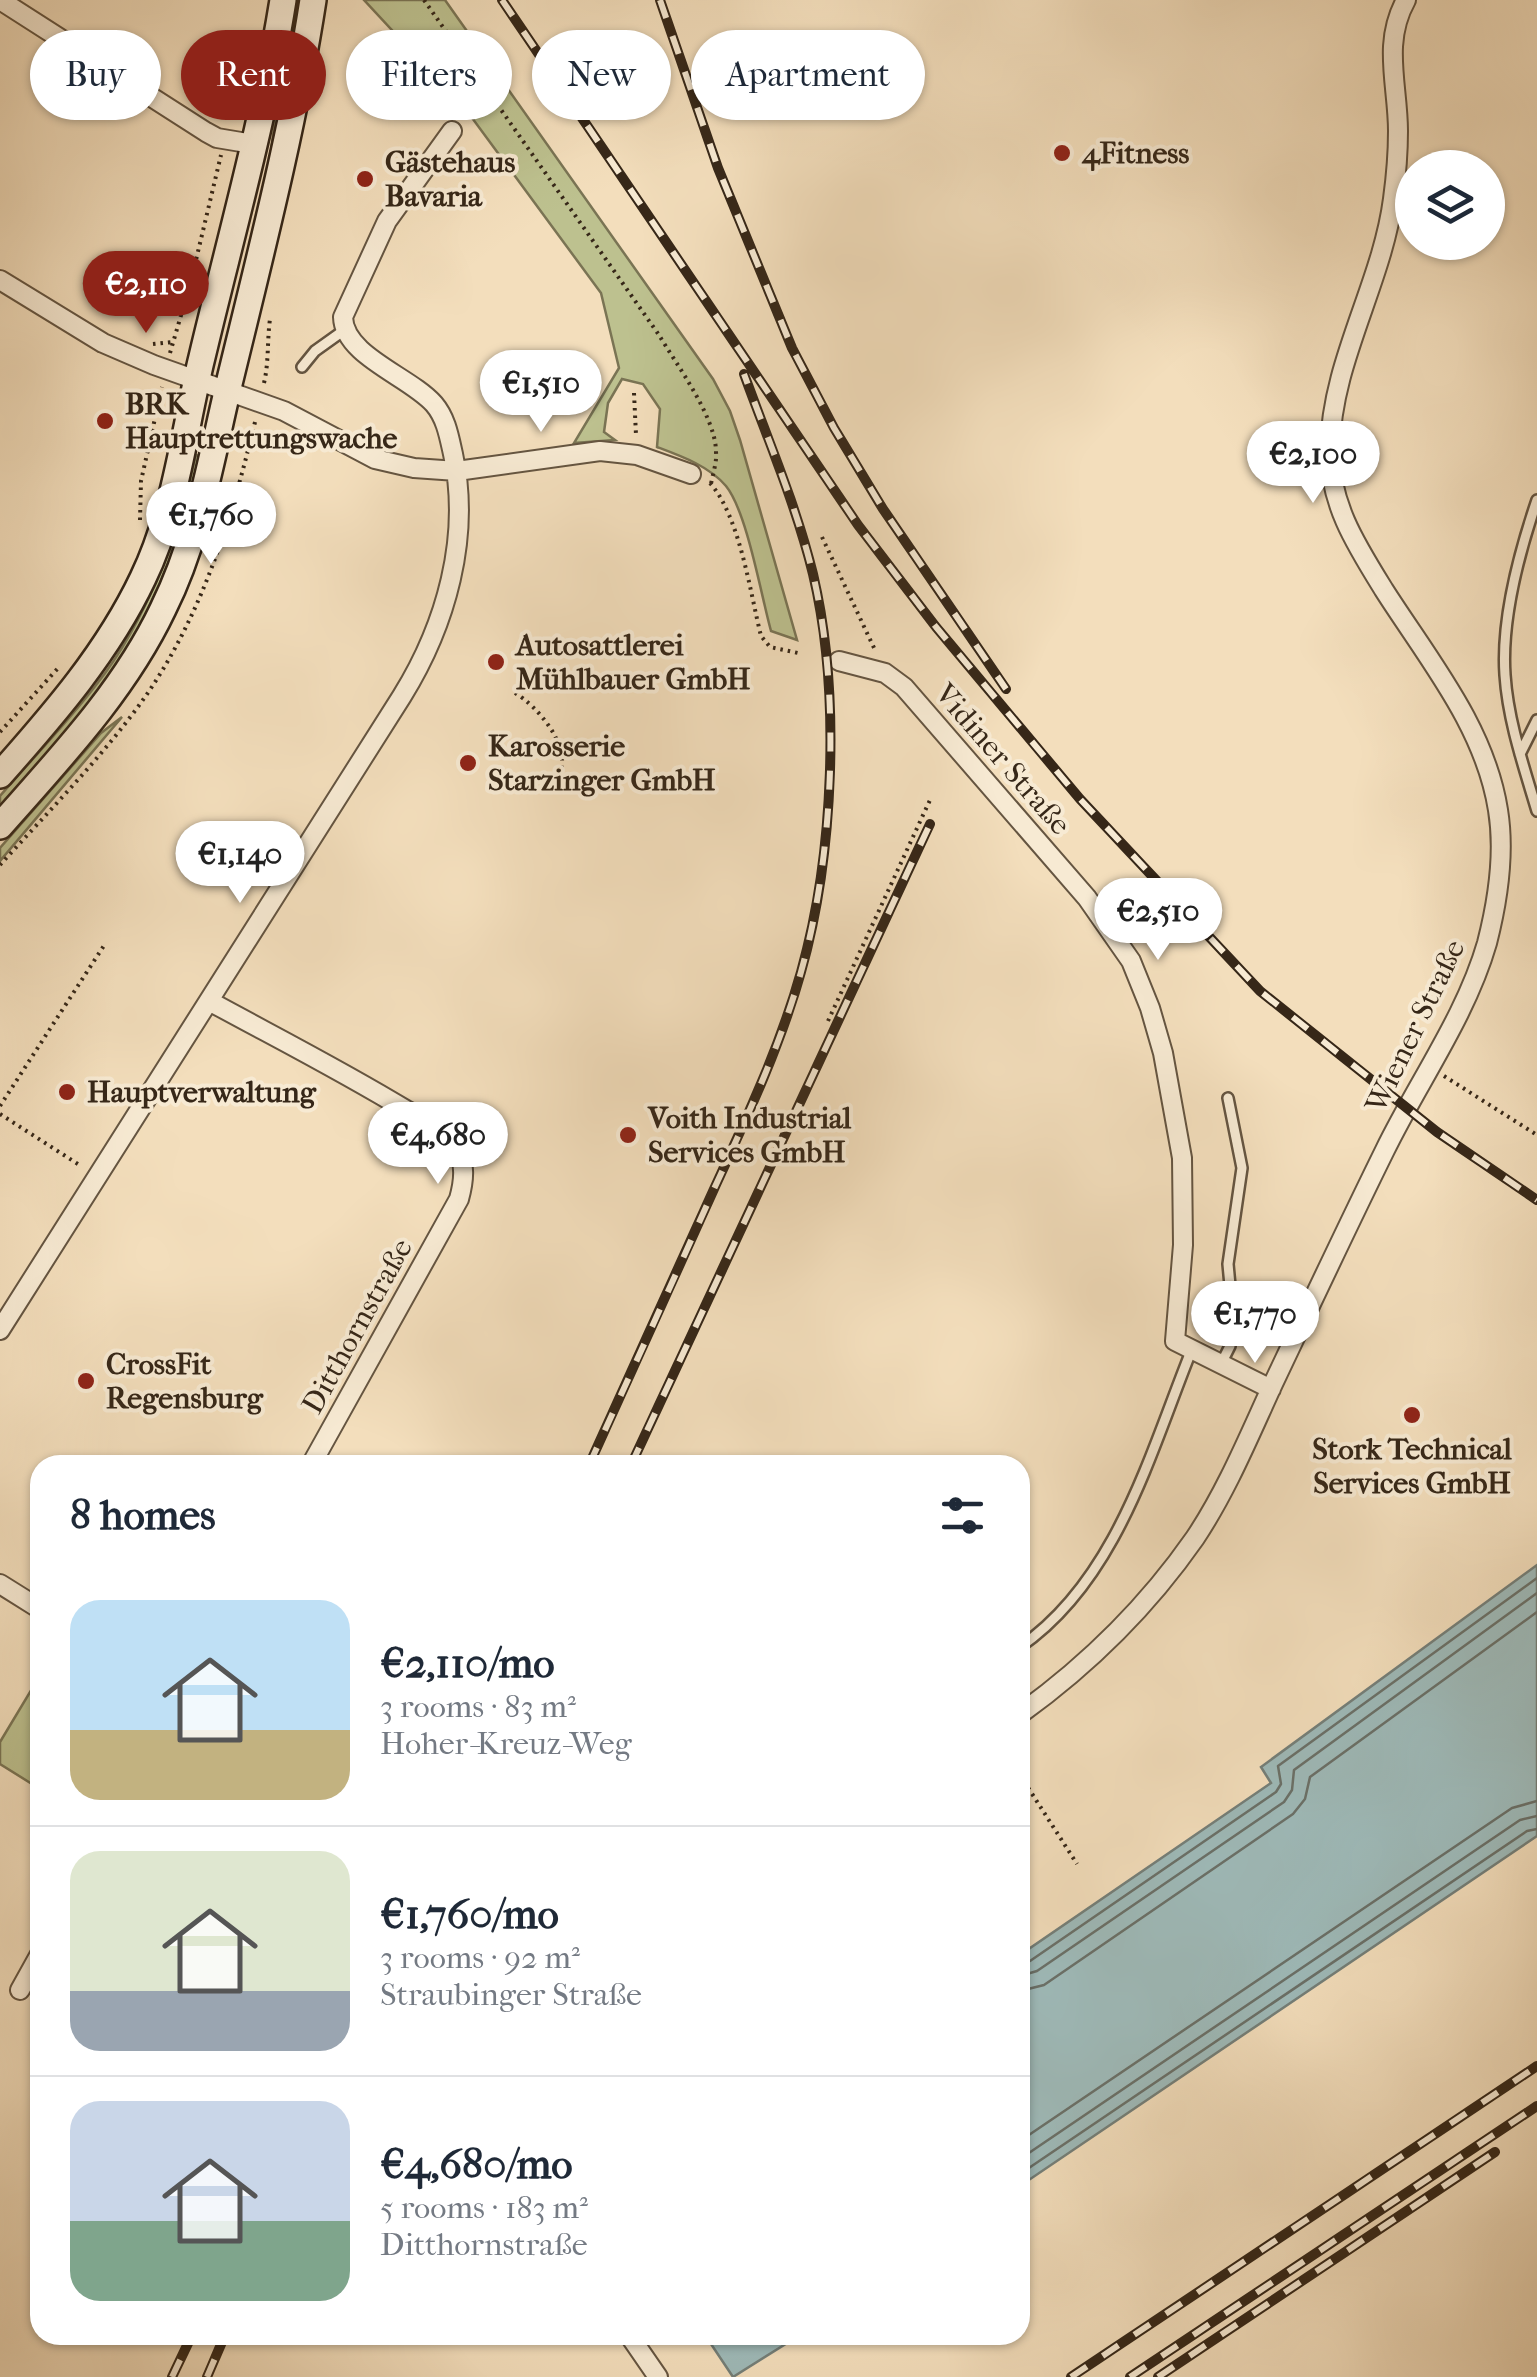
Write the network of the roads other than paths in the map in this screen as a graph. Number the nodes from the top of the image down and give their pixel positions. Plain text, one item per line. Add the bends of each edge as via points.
1 (0, 0) edge
2 (283, 0) edge
3 (313, 0) edge
4 (1406, 0) edge
5 (452, 131) dead end
6 (252, 144) junction
7 (0, 280) edge
8 (343, 331) junction
9 (302, 367) dead end
10 (196, 379) junction
11 (228, 390) junction
12 (456, 471) junction
13 (691, 474) road end
14 (1537, 500) edge
15 (839, 661) dead end
16 (1537, 720) edge
17 (1520, 754) junction
18 (0, 775) edge
19 (1537, 811) edge
20 (0, 826) edge
21 (208, 1001) junction
22 (1228, 1098) dead end
23 (0, 1330) edge
24 (1192, 1349) junction
25 (1221, 1364) junction
26 (1271, 1388) junction
27 (316, 1455) edge
28 (0, 1584) edge
29 (30, 1603) edge
30 (1030, 1639) edge
31 (1030, 1706) edge
32 (30, 1972) edge
33 (20, 1990) dead end
34 (636, 2345) edge
35 (658, 2377) edge

1 - 6 street via 206,132
2 - 6 main road
3 - 11 main road
4 - 26 street, Wiener Straße via 1391,55 1398,128 1391,219 1332,407 1334,494 1352,538 1473,730 1488,765 1502,855 1477,972
5 - 8 street via 386,221 348,304
6 - 10 main road
7 - 10 street via 102,343
8 - 9 lane
8 - 12 street via 436,406
10 - 11 street
10 - 18 main road via 144,576 68,696
11 - 12 street via 375,459
11 - 20 main road via 187,554 164,609 103,706
12 - 13 street via 600,451 637,455
12 - 21 street via 455,559 429,650
14 - 17 lane via 1517,572 1504,673
15 - 24 street, Vidiner Straße via 884,673 904,688 1088,898 1131,961 1173,1094 1184,1245 1175,1340
16 - 17 lane
17 - 19 lane
21 - 23 street
21 - 27 street, Ditthornstraße via 442,1131 463,1164 459,1198
22 - 25 lane via 1242,1168 1228,1264 1230,1346
24 - 25 street
24 - 30 lane via 1105,1554 1056,1618
25 - 26 street
26 - 31 street, Wiener Straße via 1230,1478 1167,1576 1094,1656
28 - 29 street
32 - 33 street
34 - 35 street

